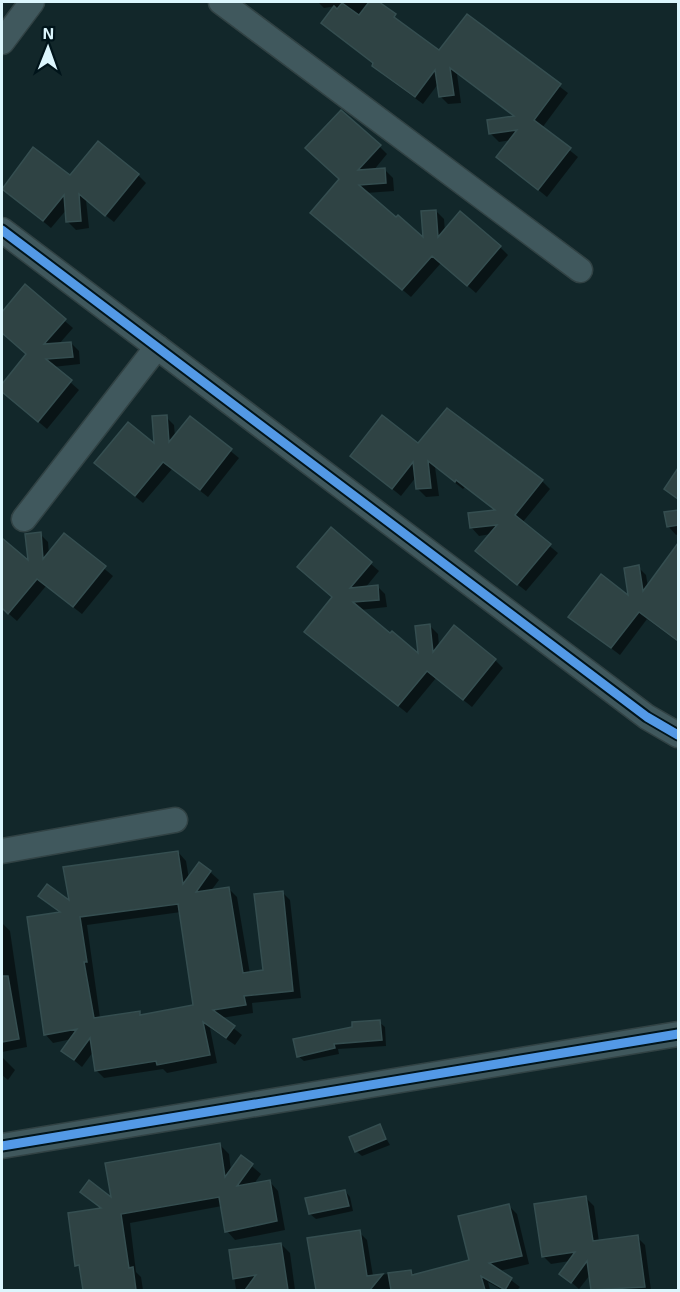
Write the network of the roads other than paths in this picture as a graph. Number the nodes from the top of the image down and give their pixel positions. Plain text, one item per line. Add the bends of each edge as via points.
1 (32, 2) edge
2 (221, 2) edge
3 (2, 42) edge
4 (2, 230) edge
5 (580, 270) dead end
6 (157, 347) junction
7 (24, 519) dead end
8 (678, 735) edge
9 (175, 820) dead end
10 (2, 851) edge
11 (678, 1034) edge
12 (2, 1146) edge

1 - 3 street
2 - 5 street
4 - 6 street
6 - 7 street
6 - 8 street via 646,717
9 - 10 street
11 - 12 street

